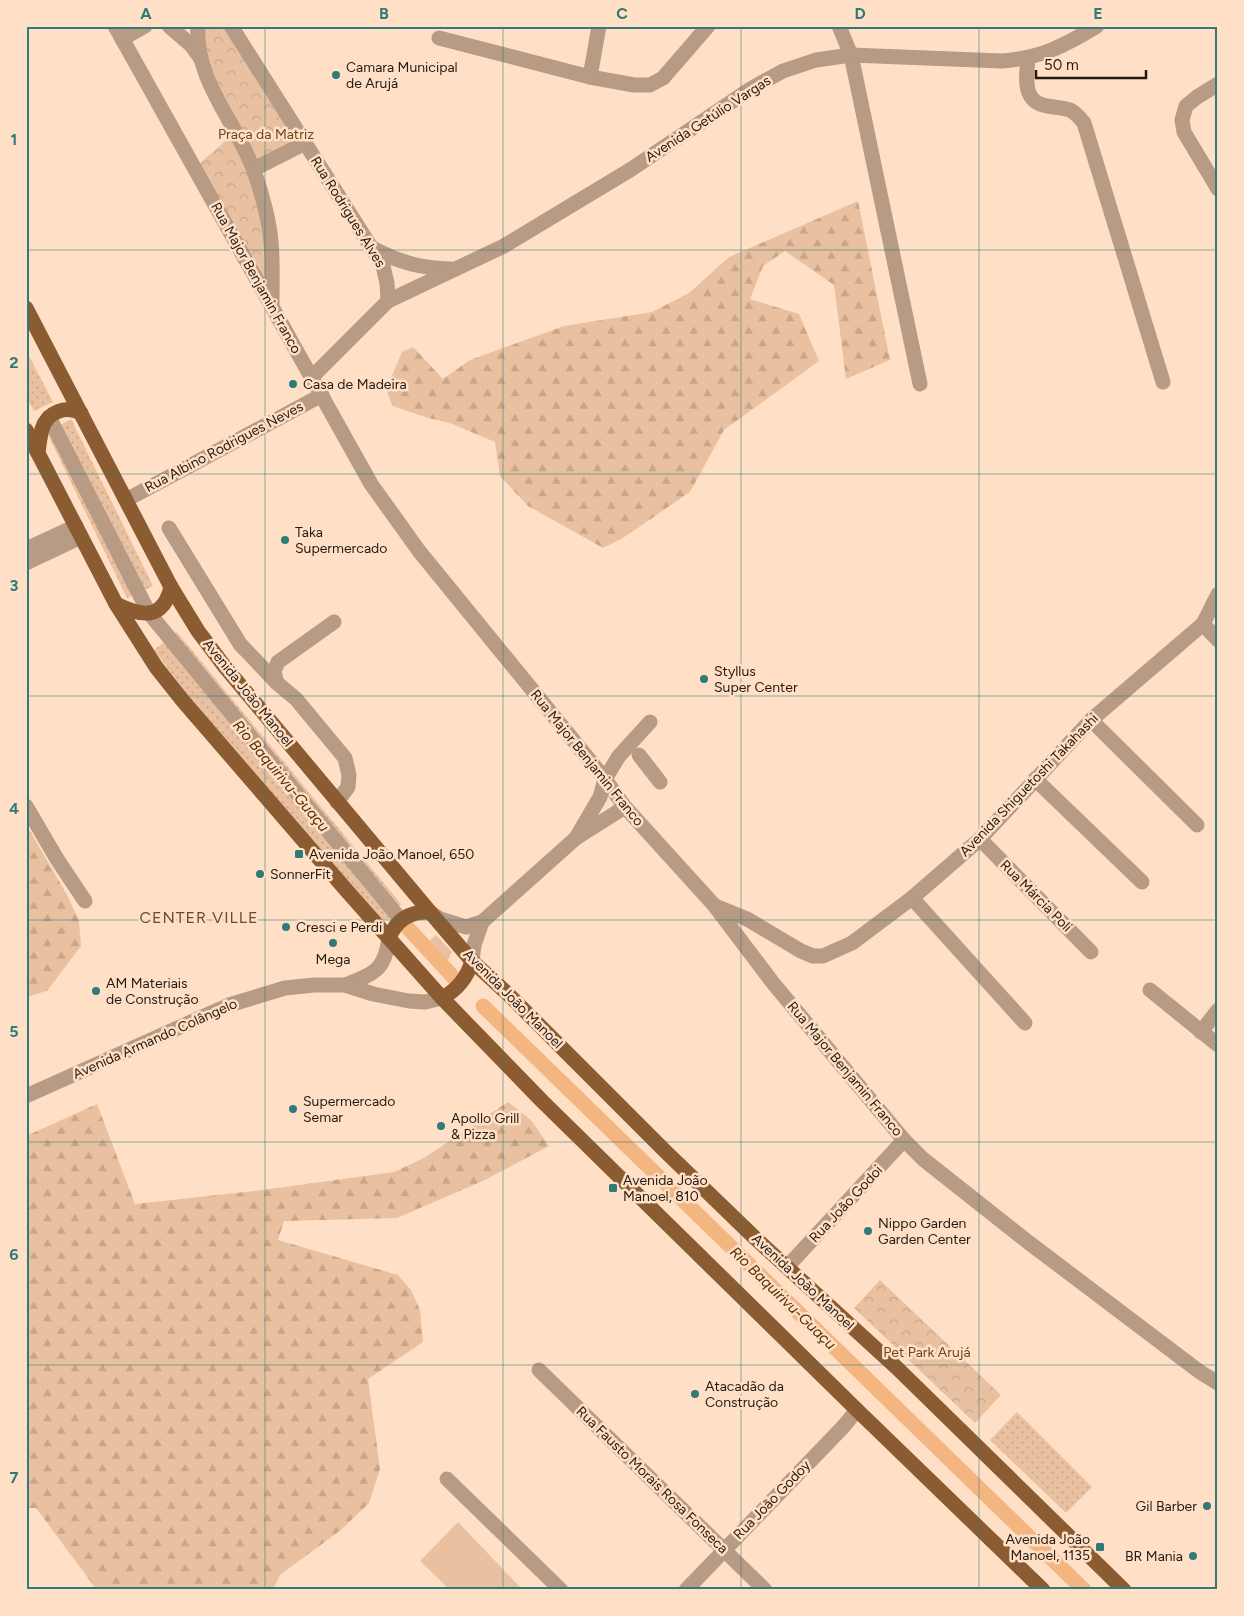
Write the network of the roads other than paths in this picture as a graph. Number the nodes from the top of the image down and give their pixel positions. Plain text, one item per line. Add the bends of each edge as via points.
1 (145, 26) edge
2 (169, 26) edge
3 (198, 26) edge
4 (231, 26) edge
5 (599, 26) edge
6 (708, 26) edge
7 (839, 26) edge
8 (1097, 26) edge
9 (118, 33) edge
10 (439, 38) dead end
11 (851, 55) junction
12 (1028, 58) junction
13 (204, 64) junction
14 (590, 77) junction
15 (1218, 84) edge
16 (305, 143) junction
17 (254, 169) junction
18 (1218, 189) edge
19 (372, 248) junction
20 (456, 269) junction
21 (388, 300) junction
22 (272, 305) junction
23 (26, 308) edge
24 (312, 376) junction
25 (1163, 382) dead end
26 (920, 384) dead end
27 (322, 395) junction
28 (81, 413) junction
29 (49, 417) junction
30 (26, 430) edge
31 (38, 452) junction
32 (126, 500) junction
33 (169, 528) dead end
34 (78, 531) junction
35 (26, 549) edge
36 (26, 563) edge
37 (172, 587) junction
38 (1218, 594) edge
39 (116, 604) junction
40 (149, 613) junction
41 (334, 622) dead end
42 (1203, 624) junction
43 (1218, 640) edge
44 (277, 682) junction
45 (1091, 720) junction
46 (650, 722) dead end
47 (639, 755) dead end
48 (605, 779) junction
49 (1035, 779) junction
50 (660, 782) dead end
51 (337, 802) junction
52 (26, 806) edge
53 (625, 807) junction
54 (1197, 825) dead end
55 (576, 838) junction
56 (980, 839) junction
57 (1142, 882) dead end
58 (912, 898) junction
59 (85, 901) dead end
60 (714, 905) junction
61 (430, 912) junction
62 (401, 920) junction
63 (482, 922) junction
64 (389, 938) junction
65 (1092, 952) dead end
66 (472, 961) junction
67 (345, 985) junction
68 (1150, 990) dead end
69 (442, 998) junction
70 (1218, 1010) edge
71 (1026, 1023) dead end
72 (1201, 1032) junction
73 (1218, 1045) edge
74 (26, 1096) edge
75 (904, 1140) junction
76 (787, 1267) junction
77 (539, 1370) dead end
78 (1200, 1372) junction
79 (1218, 1372) edge
80 (1218, 1383) edge
81 (857, 1410) junction
82 (448, 1479) dead end
83 (724, 1550) junction
84 (562, 1590) edge
85 (686, 1590) edge
86 (765, 1590) edge
87 (1043, 1590) edge
88 (1124, 1590) edge

1 - 9 street
2 - 13 street via 191,45
3 - 13 street
4 - 16 street, Rua Rodrigues Alves
5 - 14 street
6 - 14 street via 657,82 638,86
7 - 11 street
8 - 12 street, Avenida Getúlio Vargas via 1057,49
9 - 22 street, Rua Major Benjamin Franco
10 - 14 street
11 - 12 street, Avenida Getúlio Vargas via 1002,61
11 - 20 street, Avenida Getúlio Vargas via 799,65 767,79 630,170 504,246
11 - 26 street
12 - 25 street via 1027,83 1034,100 1041,105 1069,110 1084,123
13 - 17 street via 209,81
15 - 18 street via 1186,106 1182,120 1184,132
16 - 17 street
16 - 19 street, Rua Rodrigues Alves
17 - 22 street via 271,243
19 - 20 street, Avenida Getúlio Vargas via 412,265
19 - 21 street, Rua Rodrigues Alves via 383,266
20 - 21 street, Avenida Getúlio Vargas
21 - 24 street, Avenida Getúlio Vargas
22 - 24 street, Rua Major Benjamin Franco
23 - 28 main road, Avenida João Manoel
24 - 27 street, Rua Major Benjamin Franco
27 - 32 street, Rua Albino Rodrigues Neves
27 - 48 street, Rua Major Benjamin Franco via 366,476 404,531
28 - 29 main road via 62,410
28 - 32 main road, Avenida João Manoel
29 - 31 main road via 42,430
29 - 40 street
30 - 31 main road
31 - 34 main road
32 - 37 main road, Avenida João Manoel
33 - 44 street via 240,644
34 - 35 street
34 - 36 street
34 - 39 main road
37 - 40 main road via 161,607
37 - 51 main road, Avenida João Manoel via 215,655
38 - 42 street, Avenida Shiguetoshi Takahashi
39 - 40 main road via 133,612
39 - 64 main road via 156,667 183,701
40 - 62 street
41 - 44 street via 278,662 274,671
42 - 43 street
42 - 45 street, Avenida Shiguetoshi Takahashi
44 - 51 street via 296,699 345,758 348,787
45 - 49 street, Avenida Shiguetoshi Takahashi
45 - 54 street
46 - 48 street via 619,756
47 - 50 street
48 - 53 street, Rua Major Benjamin Franco
48 - 55 street via 600,798
49 - 56 street, Avenida Shiguetoshi Takahashi
49 - 57 street
51 - 61 main road, Avenida João Manoel
52 - 59 street
53 - 55 street
53 - 60 street, Rua Major Benjamin Franco
55 - 63 street
56 - 58 street, Avenida Shiguetoshi Takahashi
56 - 65 street, Rua Márcia Poli
58 - 60 street, Avenida Shiguetoshi Takahashi via 852,942 823,956 802,951 747,918
58 - 71 street
60 - 75 street, Rua Major Benjamin Franco via 772,982
61 - 62 main road via 413,913
61 - 63 street via 440,919 466,927
61 - 66 main road, Avenida João Manoel
62 - 64 main road
63 - 66 street
64 - 67 street via 380,966 366,977
64 - 69 main road
66 - 69 main road via 463,980
66 - 76 main road, Avenida João Manoel
67 - 69 street via 409,1001 426,1002
67 - 74 street, Avenida Armando Colângelo via 286,988 230,1005
68 - 72 street
69 - 81 main road via 581,1140
70 - 72 street
72 - 73 street
75 - 76 street, Rua João Godoi
75 - 78 street, Rua Major Benjamin Franco via 923,1159 1028,1242
76 - 88 main road, Avenida João Manoel via 896,1368
77 - 83 street, Rua Fausto Morais Rosa Fonseca
78 - 79 street
78 - 80 street, Rua Major Benjamin Franco
81 - 83 street, Rua João Godoy
81 - 87 main road
82 - 84 street
83 - 85 street, Rua João Godoy
83 - 86 street, Rua Fausto Morais Rosa Fonseca

